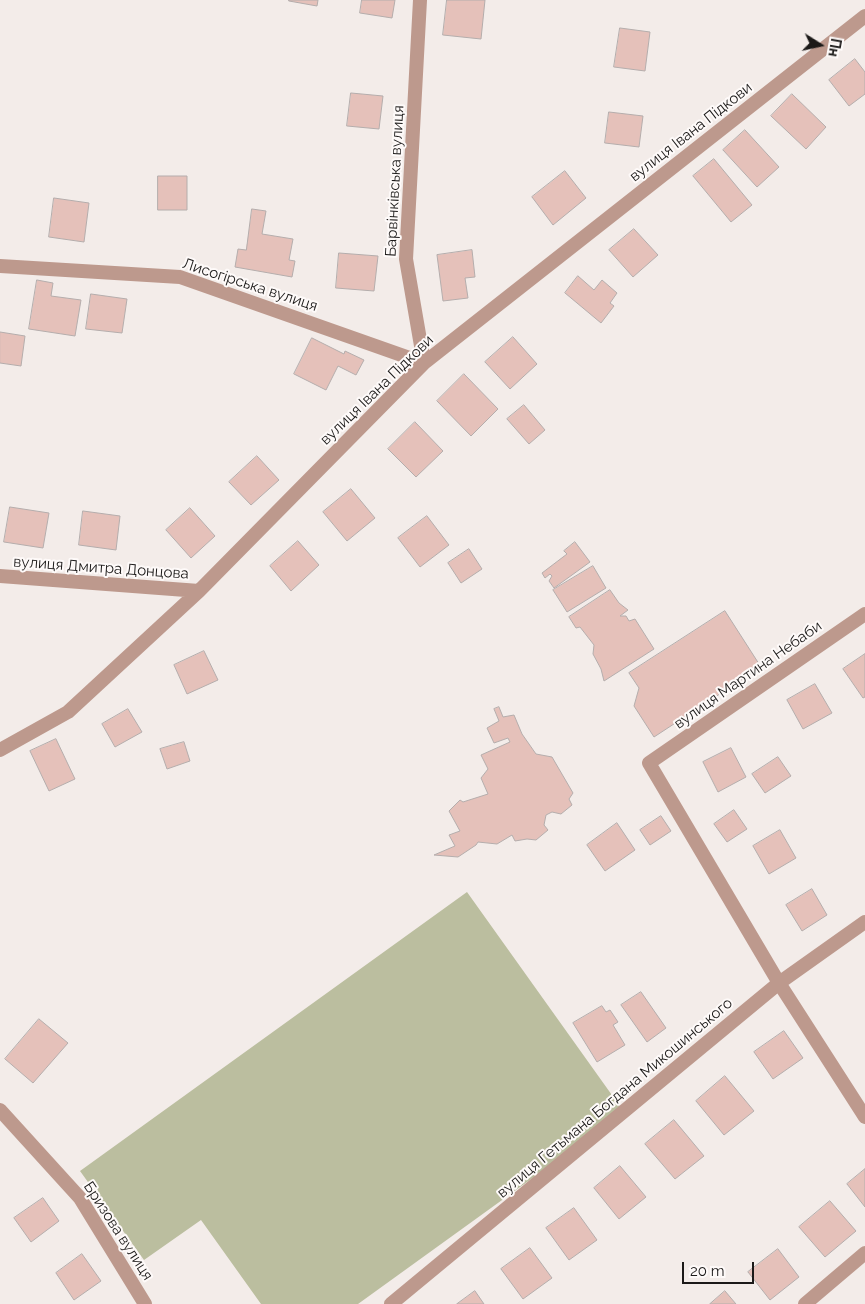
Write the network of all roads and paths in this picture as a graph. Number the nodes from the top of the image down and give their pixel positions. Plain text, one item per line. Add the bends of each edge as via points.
1 (420, 0) edge
2 (865, 16) edge
3 (0, 266) edge
4 (424, 363) junction
5 (0, 576) edge
6 (199, 591) junction
7 (865, 614) edge
8 (0, 750) edge
9 (865, 922) edge
10 (779, 983) junction
11 (2, 1117) edge
12 (865, 1117) edge
13 (865, 1253) edge
14 (145, 1304) edge
15 (391, 1304) edge
16 (805, 1304) edge

1 - 4 street, Барвінківська вулиця via 406,259
2 - 4 street, вулиця Івана Підкови
3 - 4 street, Лисогірська вулиця via 180,277
4 - 6 street, вулиця Івана Підкови
5 - 6 street, вулиця Дмитра Донцова
6 - 8 street, вулиця Івана Підкови via 68,712
7 - 10 street, вулиця Мартина Небаби via 649,763
9 - 10 street, вулиця Гетьмана Богдана Микошинського
10 - 12 street
10 - 15 street, вулиця Гетьмана Богдана Микошинського
11 - 14 street, Бризова вулиця via 80,1198
13 - 16 street

